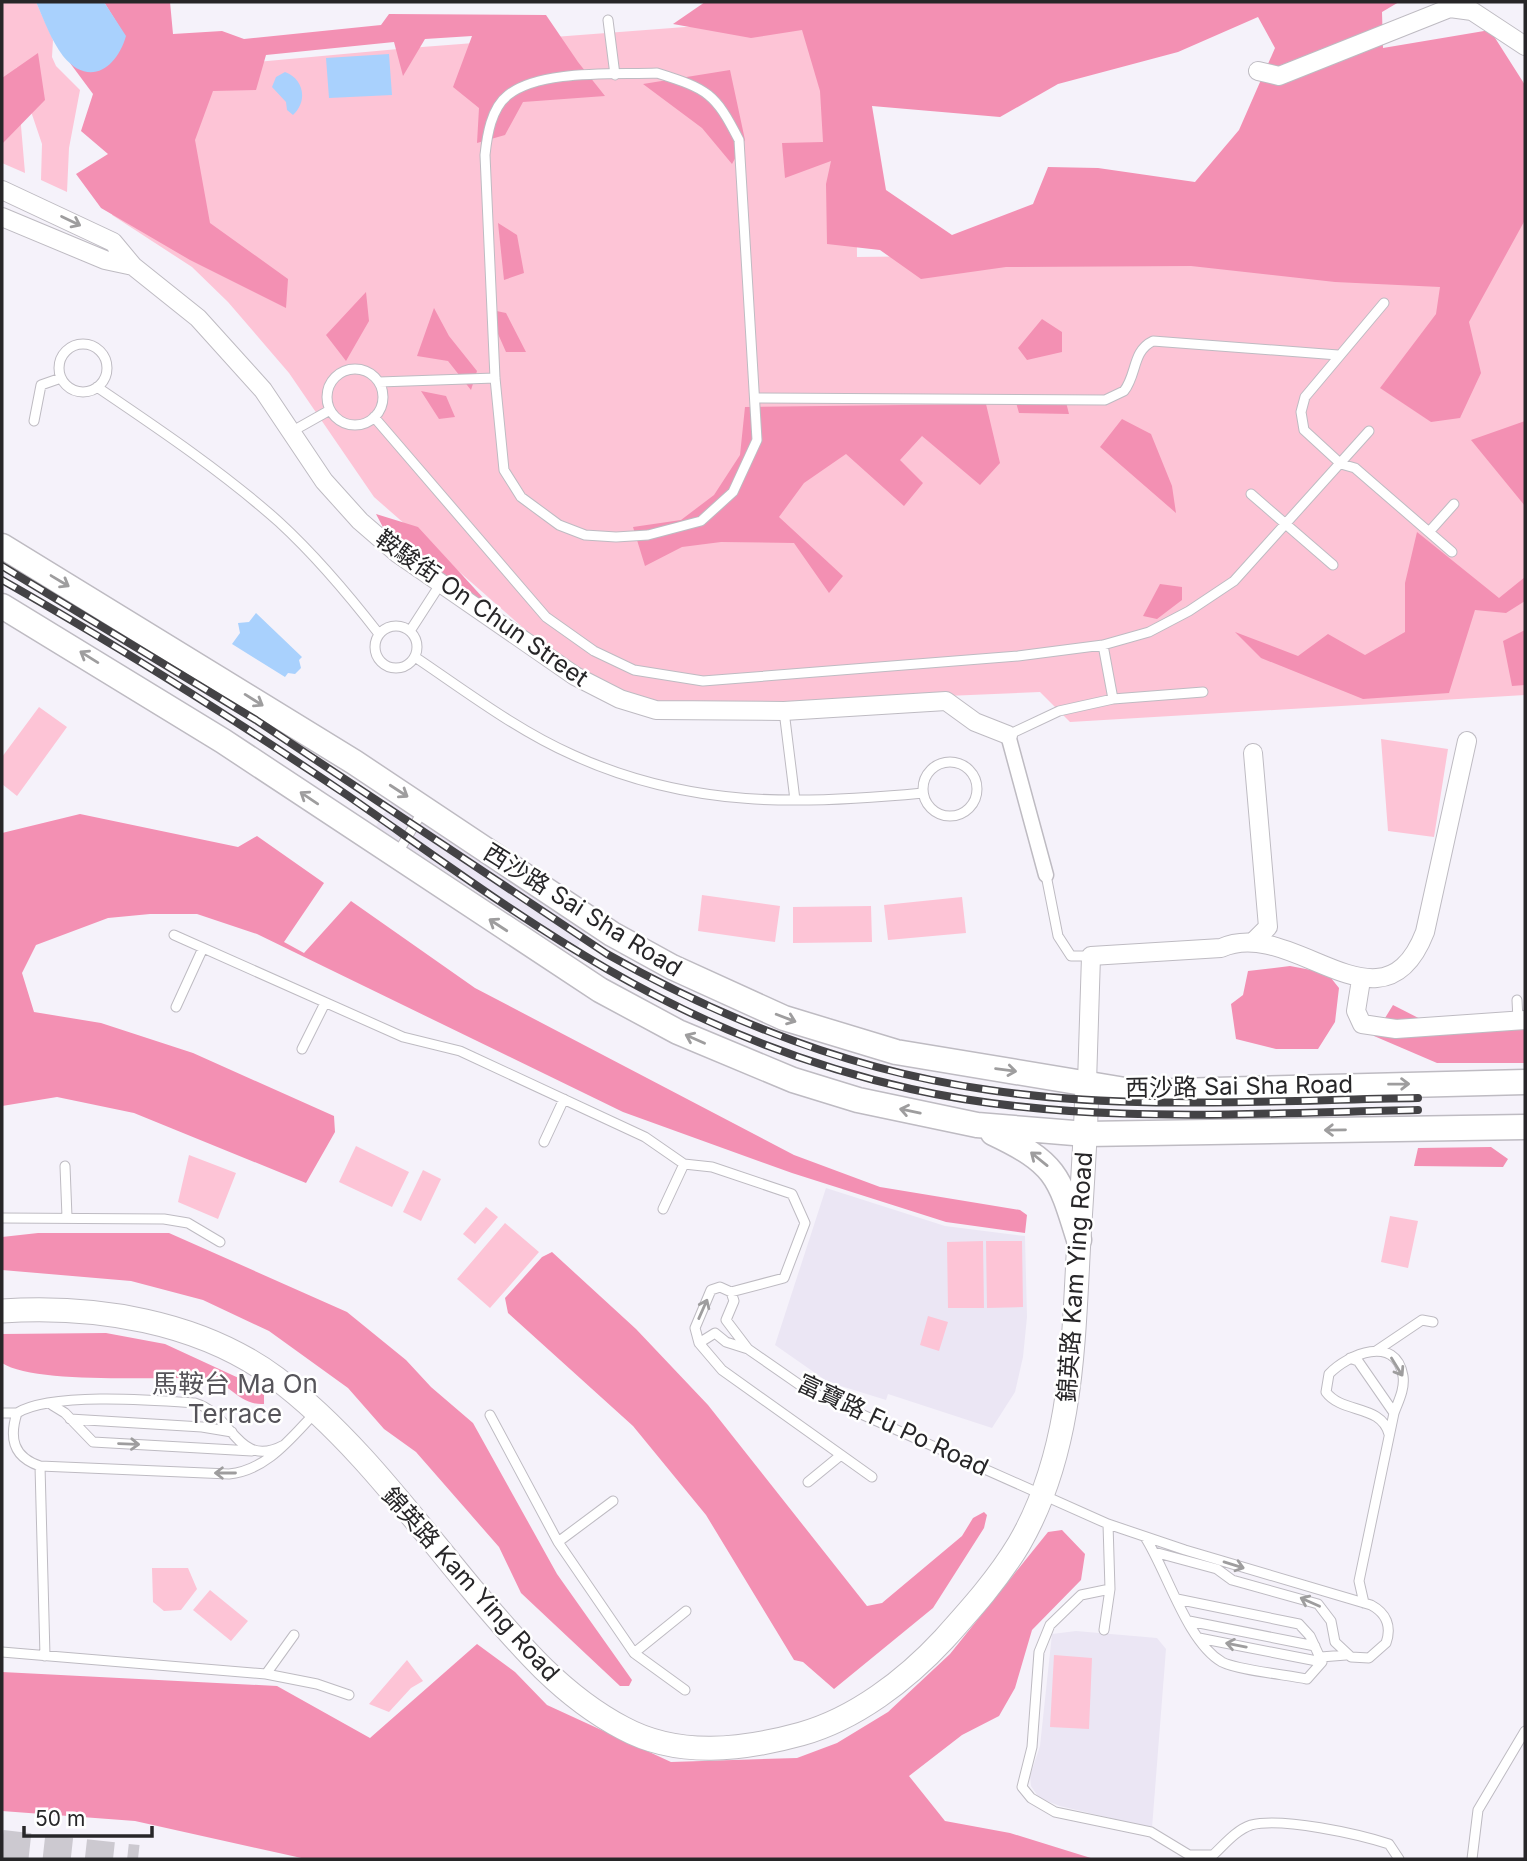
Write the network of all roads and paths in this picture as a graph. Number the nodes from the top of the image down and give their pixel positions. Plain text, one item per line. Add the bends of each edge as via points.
1 (608, 20) dead end
2 (1525, 46) edge
3 (1258, 71) dead end
4 (615, 75) junction
5 (4, 197) edge
6 (2, 217) edge
7 (133, 266) junction
8 (1384, 303) dead end
9 (1338, 355) junction
10 (61, 378) junction
11 (495, 378) junction
12 (379, 382) junction
13 (97, 387) junction
14 (755, 398) junction
15 (330, 410) junction
16 (374, 417) junction
17 (34, 421) dead end
18 (1369, 431) dead end
19 (291, 432) junction
20 (1341, 464) junction
21 (1251, 494) dead end
22 (1454, 504) dead end
23 (1285, 526) junction
24 (1429, 533) junction
25 (2, 546) edge
26 (1452, 552) dead end
27 (1333, 565) dead end
28 (442, 583) junction
29 (2, 606) edge
30 (410, 631) junction
31 (379, 634) junction
32 (1103, 645) junction
33 (415, 657) junction
34 (1203, 692) dead end
35 (1113, 699) junction
36 (784, 711) junction
37 (1008, 736) junction
38 (1467, 741) dead end
39 (1253, 753) dead end
40 (923, 793) junction
41 (795, 800) junction
42 (424, 808) junction
43 (396, 856) junction
44 (1046, 875) joint
45 (174, 935) dead end
46 (1253, 942) junction
47 (203, 948) junction
48 (1091, 956) junction
49 (1361, 980) junction
50 (1517, 999) dead end
51 (325, 1003) junction
52 (176, 1007) dead end
53 (1522, 1020) edge
54 (302, 1049) dead end
55 (1525, 1082) edge
56 (1087, 1083) junction
57 (564, 1099) junction
58 (977, 1125) junction
59 (1525, 1127) edge
60 (1086, 1134) junction
61 (544, 1142) dead end
62 (684, 1164) junction
63 (65, 1166) dead end
64 (663, 1209) dead end
65 (67, 1217) junction
66 (2, 1218) edge
67 (1079, 1240) junction
68 (220, 1242) dead end
69 (731, 1292) junction
70 (2, 1311) edge
71 (726, 1320) junction
72 (1433, 1322) dead end
73 (715, 1333) junction
74 (699, 1343) junction
75 (748, 1349) junction
76 (1376, 1351) junction
77 (1350, 1358) junction
78 (52, 1405) junction
79 (317, 1412) junction
80 (2, 1413) edge
81 (17, 1413) junction
82 (1394, 1413) junction
83 (490, 1415) dead end
84 (70, 1419) junction
85 (232, 1432) junction
86 (1389, 1436) junction
87 (284, 1445) junction
88 (254, 1451) junction
89 (841, 1455) junction
90 (40, 1466) junction
91 (872, 1477) dead end
92 (808, 1482) dead end
93 (1042, 1493) junction
94 (613, 1502) dead end
95 (1108, 1524) junction
96 (1145, 1537) junction
97 (558, 1542) junction
98 (1154, 1552) junction
99 (1110, 1589) junction
100 (1177, 1599) junction
101 (1364, 1603) junction
102 (686, 1611) dead end
103 (1189, 1622) junction
104 (1104, 1630) dead end
105 (294, 1635) dead end
106 (1199, 1638) junction
107 (1315, 1646) junction
108 (2, 1652) edge
109 (634, 1653) junction
110 (1346, 1655) junction
111 (45, 1656) junction
112 (1321, 1660) junction
113 (266, 1674) junction
114 (685, 1690) dead end
115 (349, 1695) dead end
116 (1525, 1731) edge
117 (1399, 1859) edge
118 (1472, 1859) edge

1 - 4 lane
2 - 3 street via 1472,10 1450,8 1279,76
4 - 11 lane via 539,80 506,96 488,127 485,155
4 - 14 lane via 657,73 692,84 720,103 738,140
5 -> 7 street, 鞍駿街 On Chun Street via 113,242
6 - 7 street, 鞍駿街 On Chun Street via 106,260
7 - 19 street, 鞍駿街 On Chun Street via 198,318 263,390
8 - 9 lane
9 - 14 lane via 1153,341 1137,356 1124,391 1105,400
9 - 20 lane via 1305,397 1301,412 1304,430
10 - 13 lane via 77,391
10 - 13 lane via 63,355 84,344 99,351 107,365
10 - 17 lane via 41,385
11 - 12 lane
11 - 14 lane via 504,470 521,497 559,525 585,535 648,535 711,514 733,492 750,460 757,440
12 - 15 lane via 364,370 337,375 327,391
12 - 16 lane via 383,401
13 - 31 lane via 157,427 277,521 333,576
15 - 16 lane via 351,425
15 - 19 lane
16 - 32 lane via 546,617 594,651 634,670 703,681
18 - 20 lane
19 - 28 street, 鞍駿街 On Chun Street via 324,481 360,522
20 - 23 lane
20 - 24 lane via 1355,468
21 - 23 lane
22 - 24 lane
23 - 27 lane
23 - 32 lane via 1234,581 1211,597 1149,632
24 - 26 lane
25 -> 42 main road, 西沙路 Sai Sha Road
28 - 30 lane
28 - 36 street, 鞍駿街 On Chun Street via 575,676 620,699 656,710
43 -> 29 main road, 西沙路 Sai Sha Road via 205,729
30 - 31 lane via 391,626
30 - 33 lane via 416,643
31 - 33 lane via 375,654 384,665 405,666
32 - 35 lane
33 - 41 lane via 572,755 653,784 737,800
34 - 35 lane
35 - 37 lane via 1059,710
36 - 37 street, 鞍駿街 On Chun Street via 946,701 975,722
36 - 41 lane
37 - 44 street
38 - 49 street via 1416,954 1388,975
39 - 46 street via 1268,927
40 - 40 lane via 927,775 941,764 960,765 976,786 968,809 953,816 930,808
40 - 41 lane via 843,801
42 - 43 lane
42 -> 56 main road, 西沙路 Sai Sha Road via 612,934 762,1009 837,1037 895,1052
58 -> 43 main road, 西沙路 Sai Sha Road via 806,1084 678,1032 600,990
44 - 48 lane via 1058,936 1071,956
45 - 47 lane
46 - 48 street
46 - 49 street via 1297,953
47 - 51 lane
47 - 52 lane
48 - 56 street
49 - 53 street via 1356,1011 1362,1024 1396,1029
50 - 53 lane
51 - 54 lane
51 - 57 lane via 403,1037 460,1051
56 -> 55 main road, 西沙路 Sai Sha Road via 1138,1092
56 - 60 street, 錦英路 Kam Ying Road
57 - 61 lane
57 - 62 lane via 645,1137
58 - 60 main road, 西沙路 Sai Sha Road
67 -> 58 main road via 1053,1170 1022,1146
59 -> 60 main road, 西沙路 Sai Sha Road
60 - 67 street, 錦英路 Kam Ying Road
62 - 64 lane
62 - 69 lane via 712,1167 793,1194 806,1223 784,1278
63 - 65 lane
65 - 66 lane
65 - 68 lane via 188,1223
67 - 93 street, 錦英路 Kam Ying Road via 1072,1376 1060,1444
69 - 71 lane via 734,1301
74 -> 69 lane via 695,1328 711,1290 720,1287
70 - 79 street, 錦英路 Kam Ying Road via 118,1315 164,1326 272,1375
71 - 73 lane
71 - 75 lane, 富寶路 Fu Po Road
72 - 76 lane via 1422,1320
73 - 74 lane
73 - 75 lane, 富寶路 Fu Po Road
74 - 89 lane via 722,1370
75 - 93 lane, 富寶路 Fu Po Road via 807,1390
76 - 77 lane
76 -> 82 lane via 1388,1355 1403,1375
77 - 82 lane via 1358,1361
77 - 86 lane via 1329,1374 1326,1392 1339,1405 1369,1411 1387,1426
78 - 81 lane via 27,1407
78 - 84 lane
78 - 85 lane via 79,1399 195,1404 212,1411
79 - 87 lane
79 - 93 street, 錦英路 Kam Ying Road via 401,1504 522,1650 576,1700 626,1731 684,1748 757,1746 830,1726 915,1671 984,1596 1020,1542
80 - 81 lane
81 - 90 lane via 12,1437 16,1450 26,1461
82 - 86 lane
83 - 97 lane
84 - 85 lane
84 -> 88 lane via 98,1443
85 - 88 lane
86 - 101 lane via 1359,1581
87 - 88 lane
87 -> 90 lane via 257,1468 229,1474
89 - 91 lane
89 - 92 lane
90 - 111 lane
93 - 95 lane, 富寶路 Fu Po Road
94 - 97 lane
95 - 96 lane, 富寶路 Fu Po Road
95 - 99 lane
96 - 98 lane
96 -> 101 lane, 富寶路 Fu Po Road
97 - 109 lane
98 - 100 lane
110 -> 98 lane via 1318,1604
99 - 104 lane
99 - 117 lane via 1081,1595 1050,1625 1039,1653 1032,1747 1022,1787 1031,1798 1055,1812 1151,1832 1189,1855 1213,1855 1251,1825 1273,1824 1366,1836 1389,1843
100 - 103 lane
100 - 107 lane via 1299,1625
101 - 110 lane via 1384,1616 1389,1631 1386,1643 1369,1658
102 - 109 lane
103 - 106 lane
103 - 107 lane
105 - 113 lane
112 -> 106 lane
106 - 112 lane via 1223,1663 1307,1679
107 - 112 lane
108 - 111 lane
109 - 114 lane
110 - 112 lane
111 - 113 lane
113 - 115 lane
116 - 118 lane via 1478,1810

